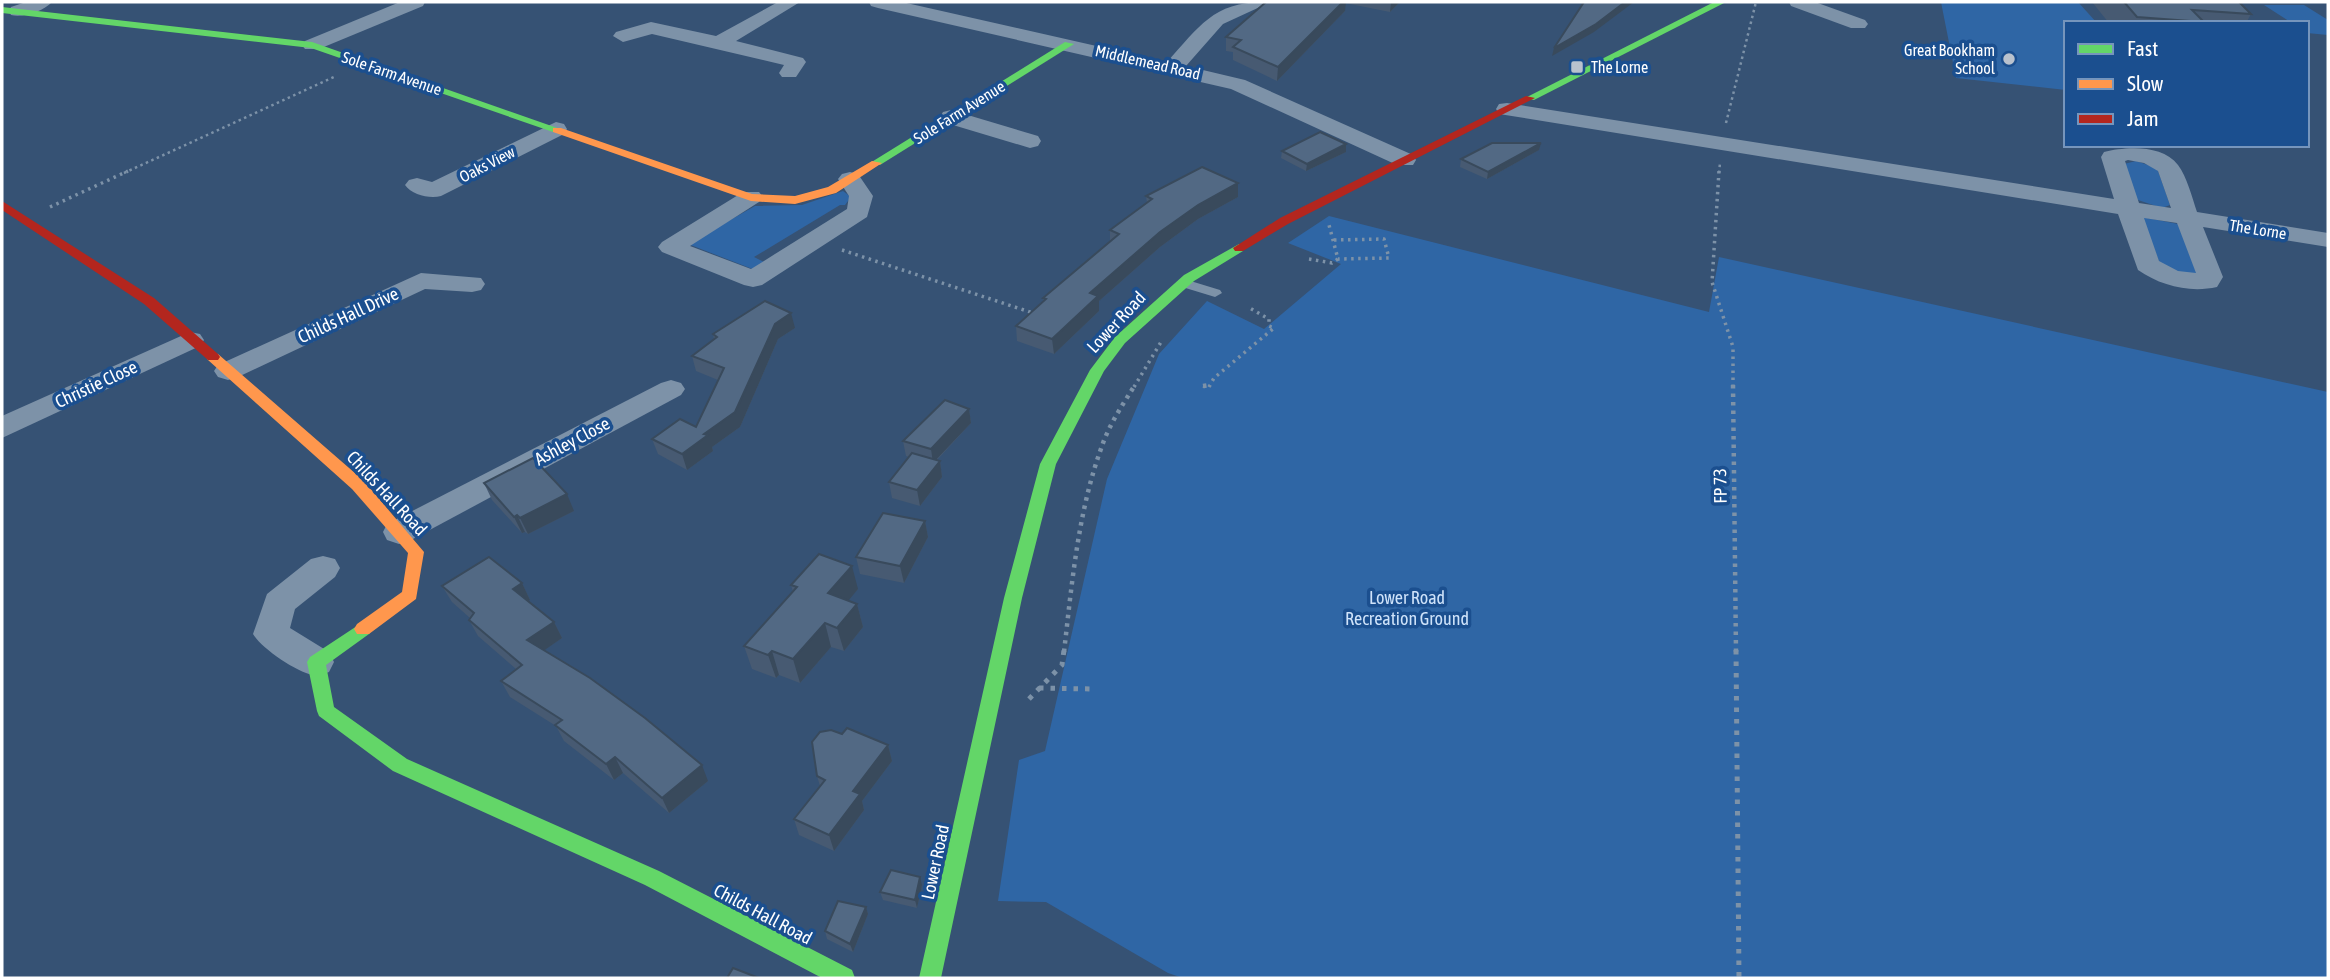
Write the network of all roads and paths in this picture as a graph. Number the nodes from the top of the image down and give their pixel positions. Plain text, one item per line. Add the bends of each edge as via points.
1 (43, 2) edge
2 (416, 2) edge
3 (791, 2) edge
4 (878, 2) edge
5 (1255, 2) edge
6 (1721, 2) edge
7 (1756, 2) edge
8 (1798, 2) edge
9 (10, 11) edge
10 (1858, 24) dead end
11 (623, 36) dead end
12 (719, 43) junction
13 (1069, 44) junction
14 (312, 45) junction
15 (364, 63) junction
16 (1173, 68) junction
17 (789, 73) dead end
18 (1544, 90) junction
19 (1507, 109) junction
20 (951, 117) junction
21 (1572, 120) junction
22 (556, 129) junction
23 (1030, 141) dead end
24 (1721, 144) junction
25 (1405, 160) junction
26 (850, 179) junction
27 (417, 185) dead end
28 (751, 197) junction
29 (2, 205) edge
30 (2129, 208) junction
31 (1303, 211) junction
32 (2188, 218) junction
33 (24, 219) junction
34 (816, 240) junction
35 (1334, 240) junction
36 (2328, 240) edge
37 (1309, 258) dead end
38 (1338, 259) junction
39 (1184, 283) junction
40 (472, 284) dead end
41 (1215, 293) dead end
42 (1248, 307) dead end
43 (1037, 314) edge
44 (1165, 337) dead end
45 (190, 340) junction
46 (228, 371) junction
47 (1203, 386) dead end
48 (671, 389) dead end
49 (2, 428) edge
50 (399, 532) junction
51 (323, 568) dead end
52 (316, 662) junction
53 (1062, 665) dead end
54 (1039, 688) dead end
55 (1093, 689) dead end
56 (845, 978) edge
57 (930, 978) edge
58 (1739, 978) edge

1 - 9 street
2 - 14 street
3 - 12 street
4 - 13 street, Middlemead Road
5 - 16 street via 1216,20
6 - 18 street, Lower Road
7 - 24 path, FP 73
8 - 10 street
9 - 14 street, Sole Farm Avenue
11 - 12 street via 651,28
12 - 17 street via 796,62
13 - 16 street, Middlemead Road
13 - 20 street, Sole Farm Avenue
14 - 15 street, Sole Farm Avenue
15 - 22 street, Sole Farm Avenue
15 - 33 path
16 - 25 street, Middlemead Road via 1238,83
18 - 19 street, Lower Road
18 - 21 street
19 - 21 street, The Lorne
19 - 25 street, Lower Road
20 - 23 street
20 - 26 street, Sole Farm Avenue
21 - 24 street, The Lorne
22 - 27 street, Oaks View via 433,191
22 - 28 street, Sole Farm Avenue
24 - 30 street, The Lorne
24 - 58 path, FP 73 via 1712,282 1732,347
25 - 31 street, Lower Road
26 - 28 street, Sole Farm Avenue via 832,190 794,200
26 - 34 street via 861,196 858,212
28 - 34 street via 670,247 753,279
29 - 33 street, Childs Hall Road
30 - 32 street, The Lorne
30 - 32 street via 2114,155 2138,155 2168,167
30 - 32 street via 2147,265 2181,280 2208,281
31 - 35 path via 1329,224
31 - 39 street, Lower Road
32 - 36 street, The Lorne
33 - 45 street, Childs Hall Road via 149,301
34 - 43 path
35 - 38 path
35 - 38 path via 1384,239 1388,258
37 - 38 path
39 - 41 lane
39 - 57 street, Lower Road via 1120,340 1097,370 1048,464 1013,598
40 - 46 street, Childs Hall Drive via 421,281
42 - 47 path via 1269,319 1273,328 1209,387
44 - 53 path via 1102,445 1074,562
45 - 46 street, Childs Hall Road
45 - 49 street, Christie Close
46 - 50 street, Childs Hall Road via 358,485
48 - 50 street, Ashley Close
50 - 52 street, Childs Hall Road via 416,552 410,595
51 - 52 street via 279,603 271,635
52 - 56 street, Childs Hall Road via 326,711 400,765 652,878
54 - 55 path

